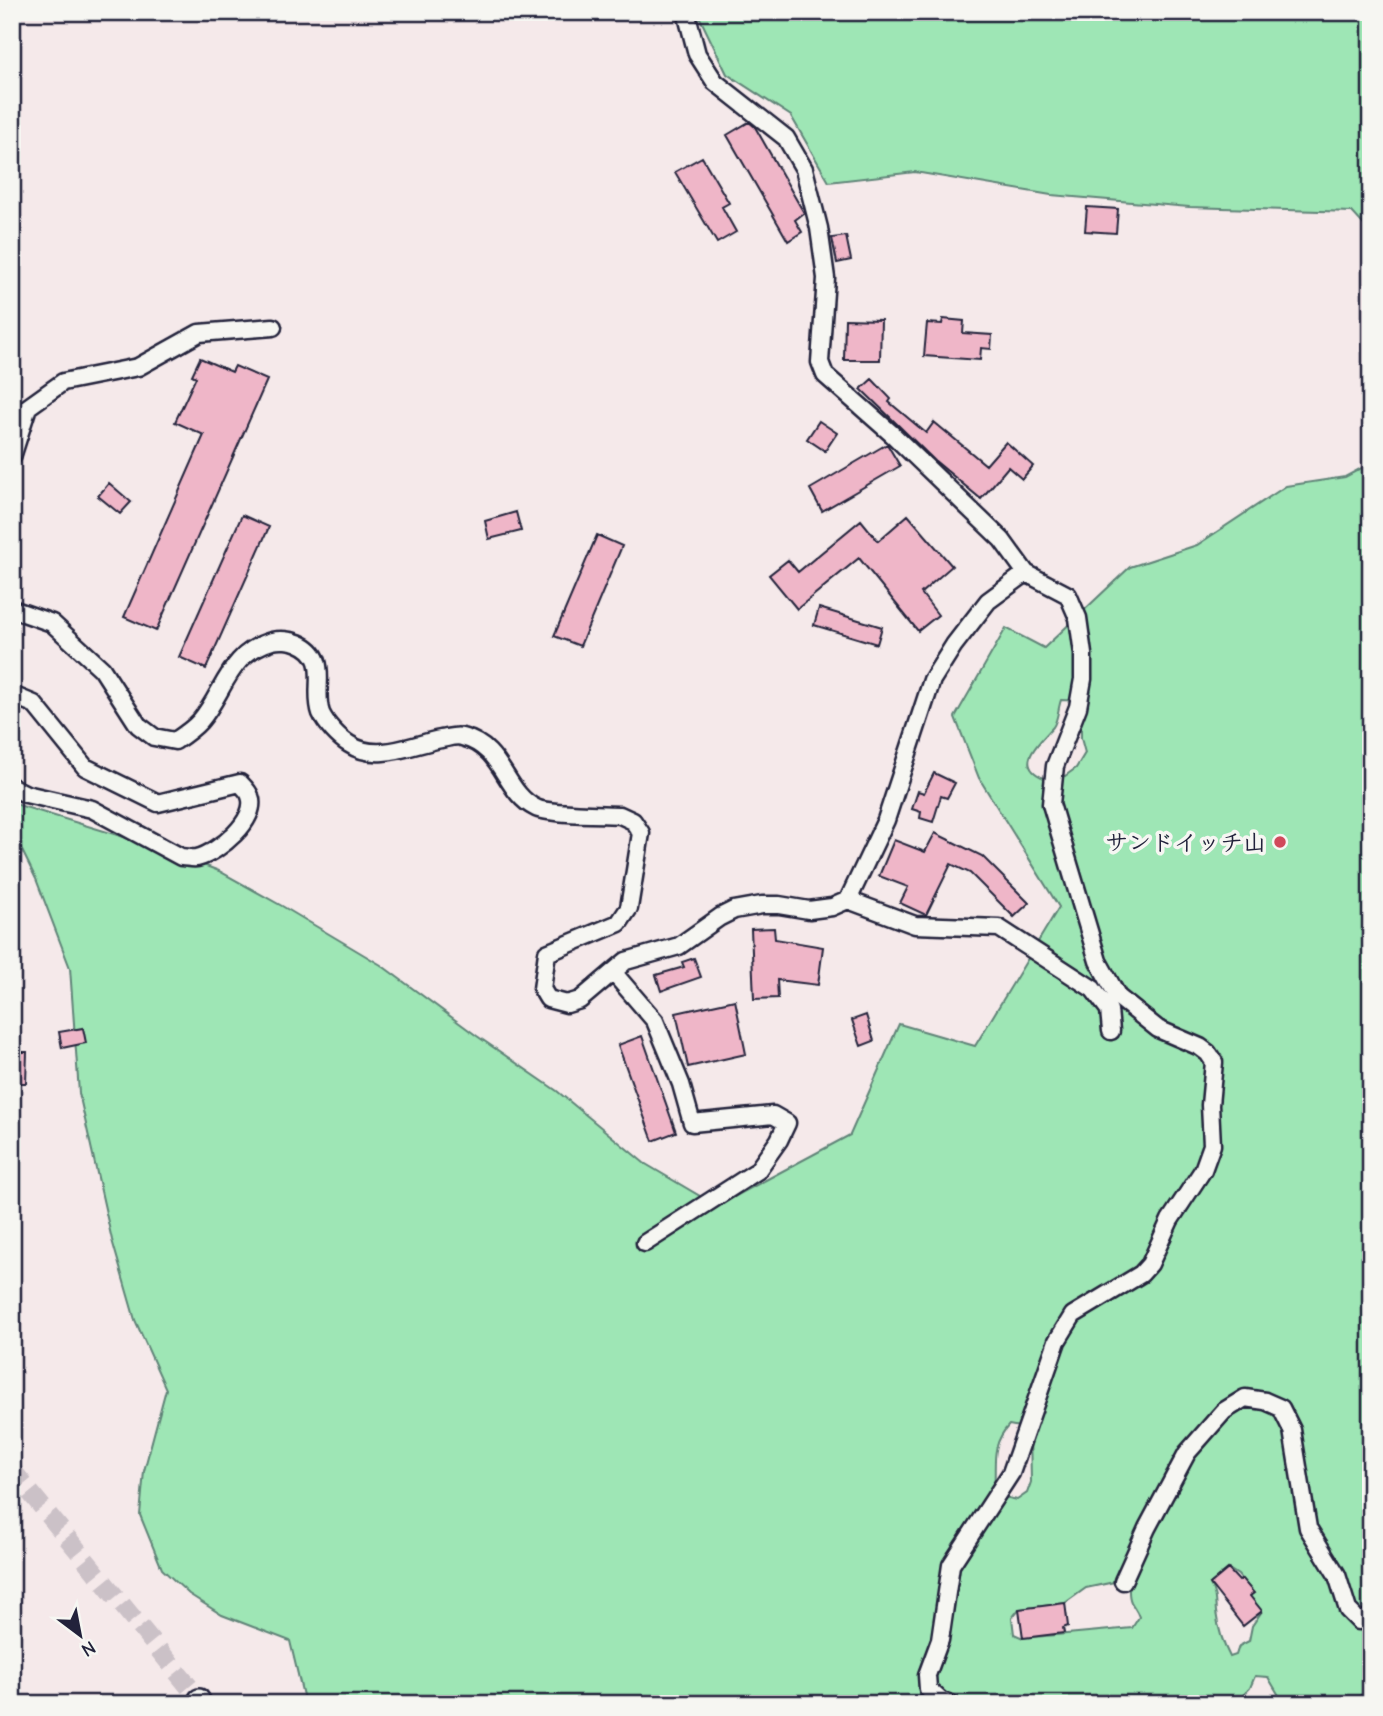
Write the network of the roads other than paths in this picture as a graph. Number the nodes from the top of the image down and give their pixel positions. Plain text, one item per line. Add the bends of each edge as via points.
1 (686, 12) edge
2 (273, 327) dead end
3 (12, 457) edge
4 (1026, 573) junction
5 (12, 609) edge
6 (12, 695) edge
7 (12, 787) edge
8 (849, 900) junction
9 (613, 972) junction
10 (1111, 1031) dead end
11 (645, 1243) dead end
12 (1123, 1581) dead end
13 (1371, 1616) edge
14 (1371, 1700) edge
15 (951, 1704) edge
16 (1365, 1704) edge

1 - 4 street via 697,54 715,82 786,138 804,169 819,228 825,278 820,362 825,375 1002,540
2 - 3 street via 199,333 138,367 63,382 28,407
4 - 8 street via 988,601 932,680 886,820
4 - 15 street via 1069,595 1078,618 1083,679 1078,707 1055,766 1051,804 1098,961 1118,997 1158,1029 1208,1053 1214,1062 1212,1145 1203,1170 1170,1220 1150,1264 1073,1315 1057,1341 1011,1473 951,1565 940,1640 927,1675 928,1689
5 - 9 street via 52,623 102,668 138,725 154,737 175,741 190,731 238,661 253,649 274,640 293,641 309,647 318,663 321,712 351,746 397,751 460,736 482,744 523,799 537,810 620,815 633,821 641,834 629,908 619,923 547,953 542,989 548,999 567,1004 580,1000
6 - 7 street via 34,704 85,767 158,803 240,783 251,796 250,813 220,847 197,858 181,857 92,809
8 - 9 street via 809,910 762,905 734,910 679,946 626,961
8 - 10 street via 915,925 999,928 1093,989 1109,1010
9 - 11 street via 655,1021 692,1122 773,1115 787,1123 757,1171
12 - 13 street via 1188,1453 1224,1411 1245,1398 1281,1408 1292,1430 1307,1528 1337,1575 1348,1610 1359,1621
14 - 16 street

